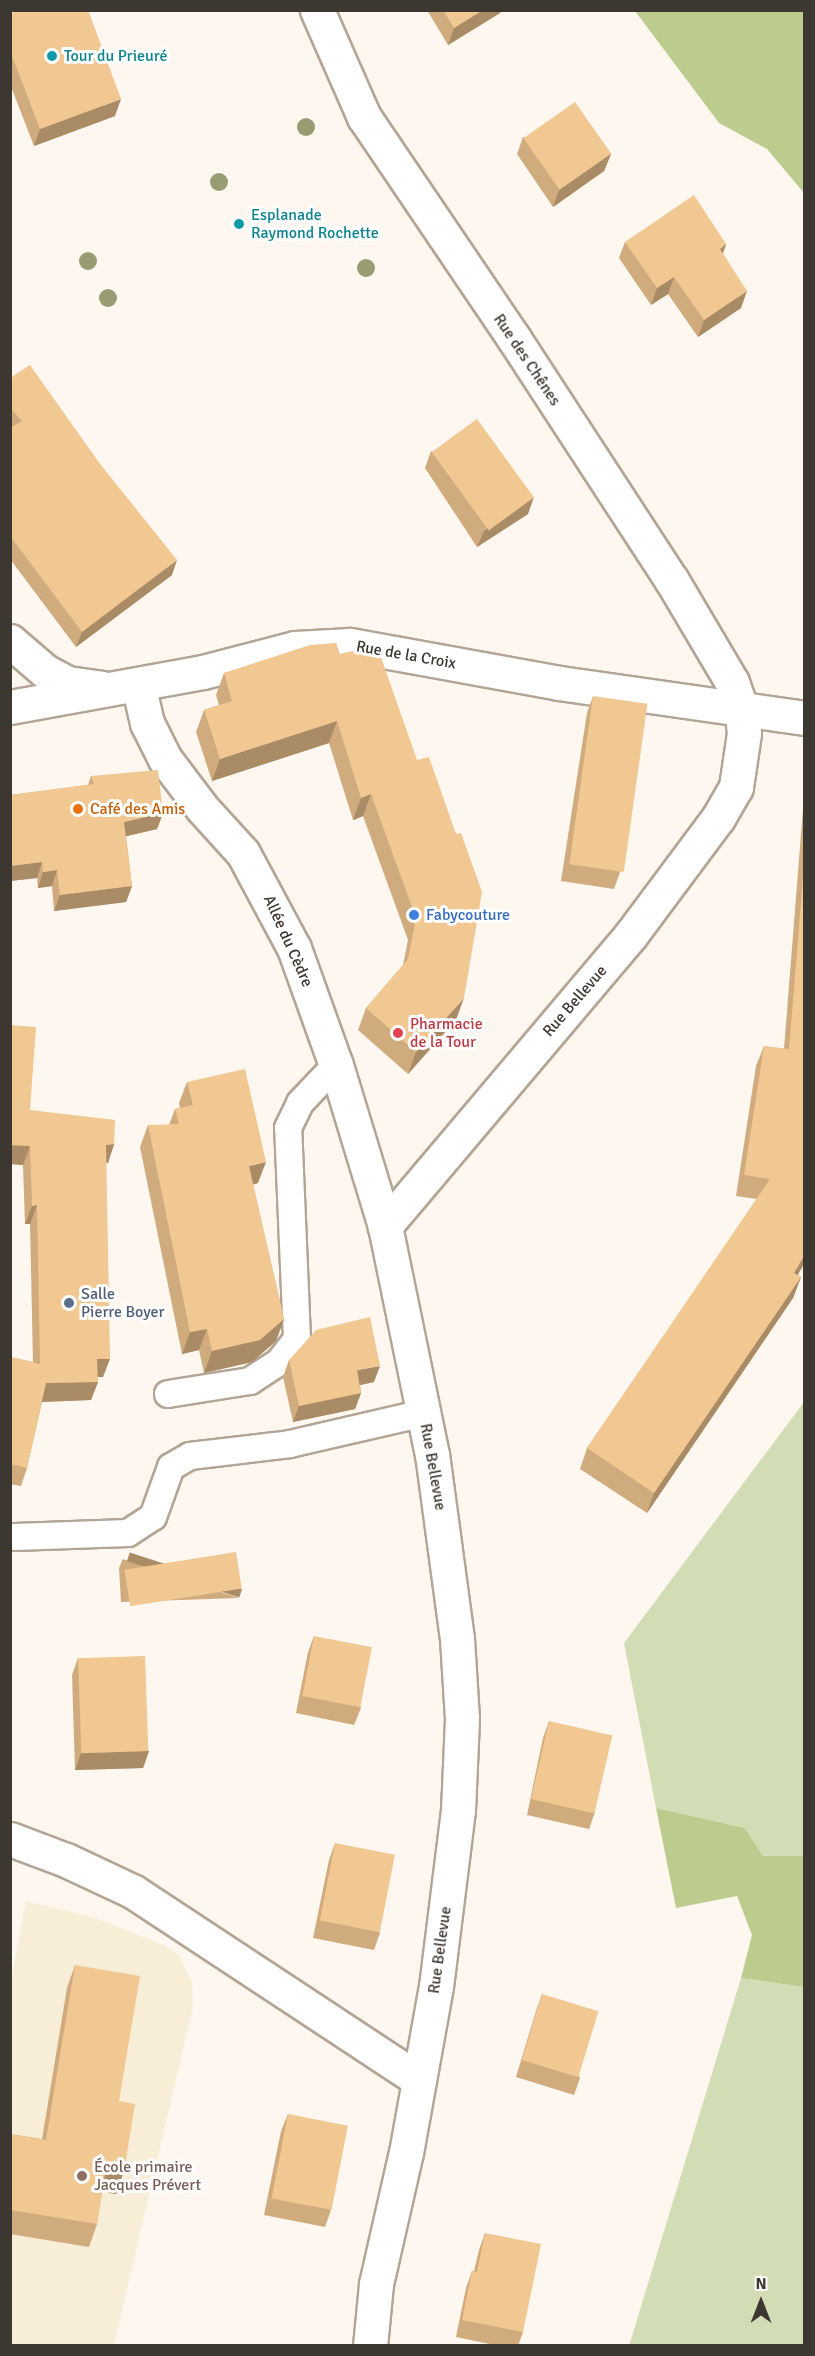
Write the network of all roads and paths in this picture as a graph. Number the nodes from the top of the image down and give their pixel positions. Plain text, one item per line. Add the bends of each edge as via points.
1 (317, 10) edge
2 (10, 641) edge
3 (138, 684) junction
4 (102, 688) junction
5 (10, 707) edge
6 (741, 708) junction
7 (804, 718) edge
8 (336, 1065) junction
9 (385, 1226) junction
10 (168, 1394) dead end
11 (424, 1413) junction
12 (15, 1537) dead end
13 (10, 1839) edge
14 (419, 2080) junction
15 (370, 2346) edge

1 - 6 street, Rue des Chênes via 364,117 671,579 732,682
2 - 4 street via 45,671 68,683
3 - 4 street, Rue de la Croix
3 - 6 street, Rue de la Croix via 296,648 350,645 538,680
3 - 8 street, Allée du Cèdre via 147,723 165,759 243,853 267,892 294,948
4 - 5 street, Rue de la Croix
6 - 7 street, Rue de la Croix
6 - 9 street, Rue Bellevue via 744,733 736,787 718,818 630,936
8 - 9 street, Allée du Cèdre
8 - 10 lane via 300,1103 288,1128 297,1339 279,1362 250,1381
9 - 11 street, Rue Bellevue
11 - 12 lane via 290,1444 190,1456 171,1467 153,1517 128,1533
11 - 14 street, Rue Bellevue via 446,1546 462,1719 458,1810 436,1986
13 - 14 street via 134,1892
14 - 15 street, Rue Bellevue via 376,2284

